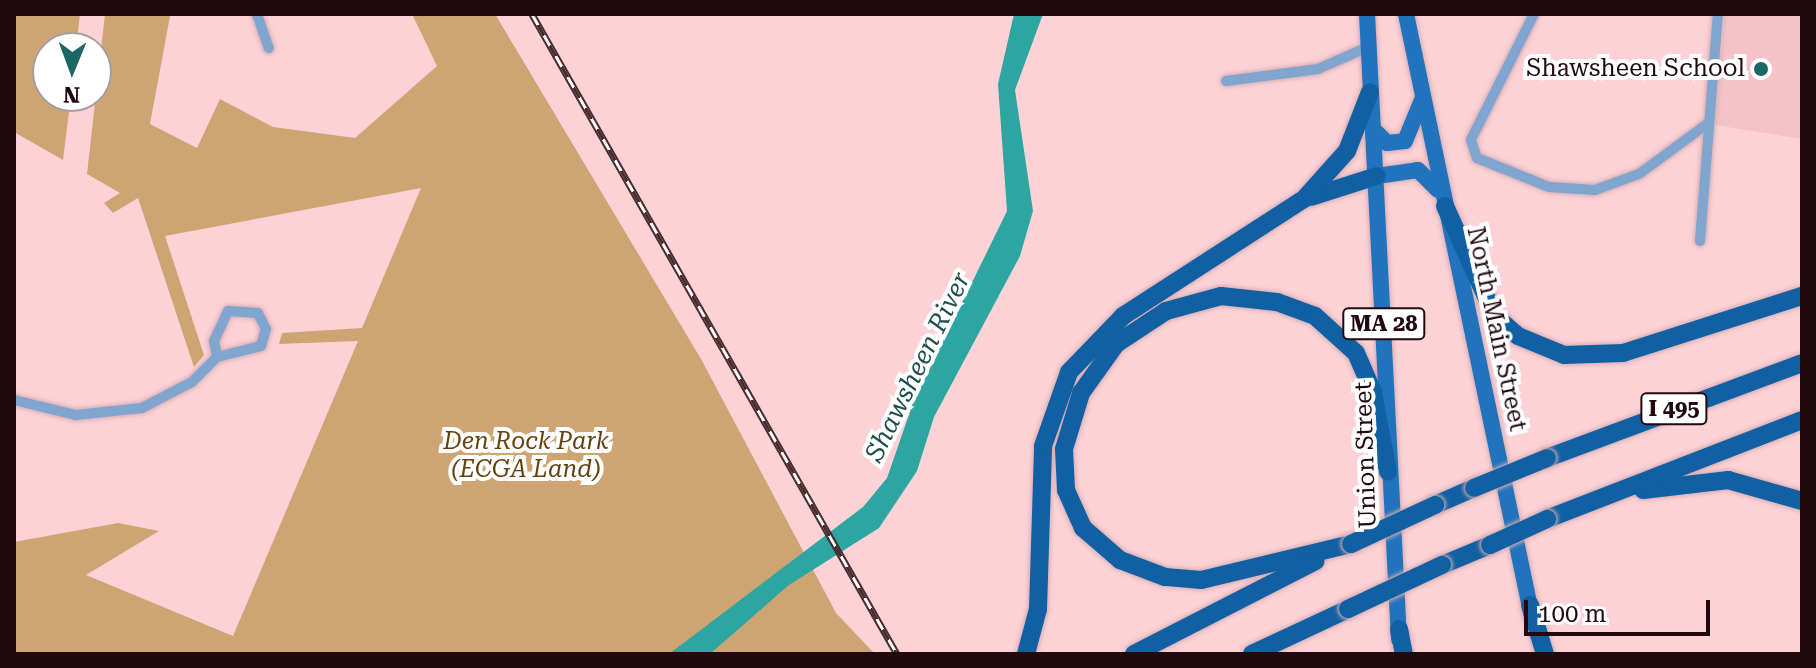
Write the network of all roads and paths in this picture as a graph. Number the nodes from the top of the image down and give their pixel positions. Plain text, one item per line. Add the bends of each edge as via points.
1 (257, 14) edge
2 (1367, 14) edge
3 (1406, 14) edge
4 (1534, 14) edge
5 (1718, 14) edge
6 (1368, 47) junction
7 (269, 48) dead end
8 (1226, 81) dead end
9 (1370, 92) junction
10 (1424, 95) junction
11 (1707, 124) junction
12 (1374, 130) junction
13 (1377, 176) junction
14 (1304, 199) junction
15 (1445, 206) junction
16 (1700, 241) dead end
17 (1802, 296) edge
18 (217, 357) junction
19 (1802, 363) edge
20 (14, 400) edge
21 (1802, 420) edge
22 (1388, 472) junction
23 (1601, 499) junction
24 (1802, 501) edge
25 (1351, 544) junction
26 (1530, 605) junction
27 (1399, 629) joint
28 (1026, 654) edge
29 (1134, 654) edge
30 (1252, 654) edge
31 (1402, 654) edge
32 (1537, 654) edge
33 (1545, 654) edge

1 - 7 street
2 - 6 main road, Union Street / MA 28
3 - 10 main road, North Main Street
4 - 11 street via 1471,151 1549,187 1595,190 1639,174
5 - 11 street
6 - 8 street via 1318,69
6 - 9 main road, Union Street / MA 28
9 - 12 main road, Union Street / MA 28
9 - 14 highway via 1347,151
10 - 12 main road via 1405,141 1389,143
10 - 15 main road, North Main Street
11 - 16 street
12 - 13 main road, Union Street / MA 28
13 - 14 highway
13 - 15 main road via 1422,171
13 - 22 main road, Union Street / MA 28
14 - 28 highway via 1123,316 1069,372 1043,446 1038,609
15 - 17 highway via 1495,316 1518,336 1564,355 1623,353
15 - 26 main road, North Main Street
18 - 18 street via 214,341 228,311 258,313 266,329 261,346
18 - 20 street via 192,382 123,414 76,415
19 - 25 highway, I 495, bridge via 1547,458
21 - 23 highway, I 495
22 - 25 highway via 1361,362 1334,329 1290,306 1221,296 1181,305 1128,334 1088,379 1065,439 1065,480 1083,528 1120,560 1165,577 1201,580
22 - 27 main road, Union Street / MA 28
23 - 24 highway via 1728,480
23 - 30 highway, I 495, bridge via 1442,565
25 - 29 highway, I 495
26 - 32 main road, North Main Street
26 - 33 highway
27 - 31 highway

